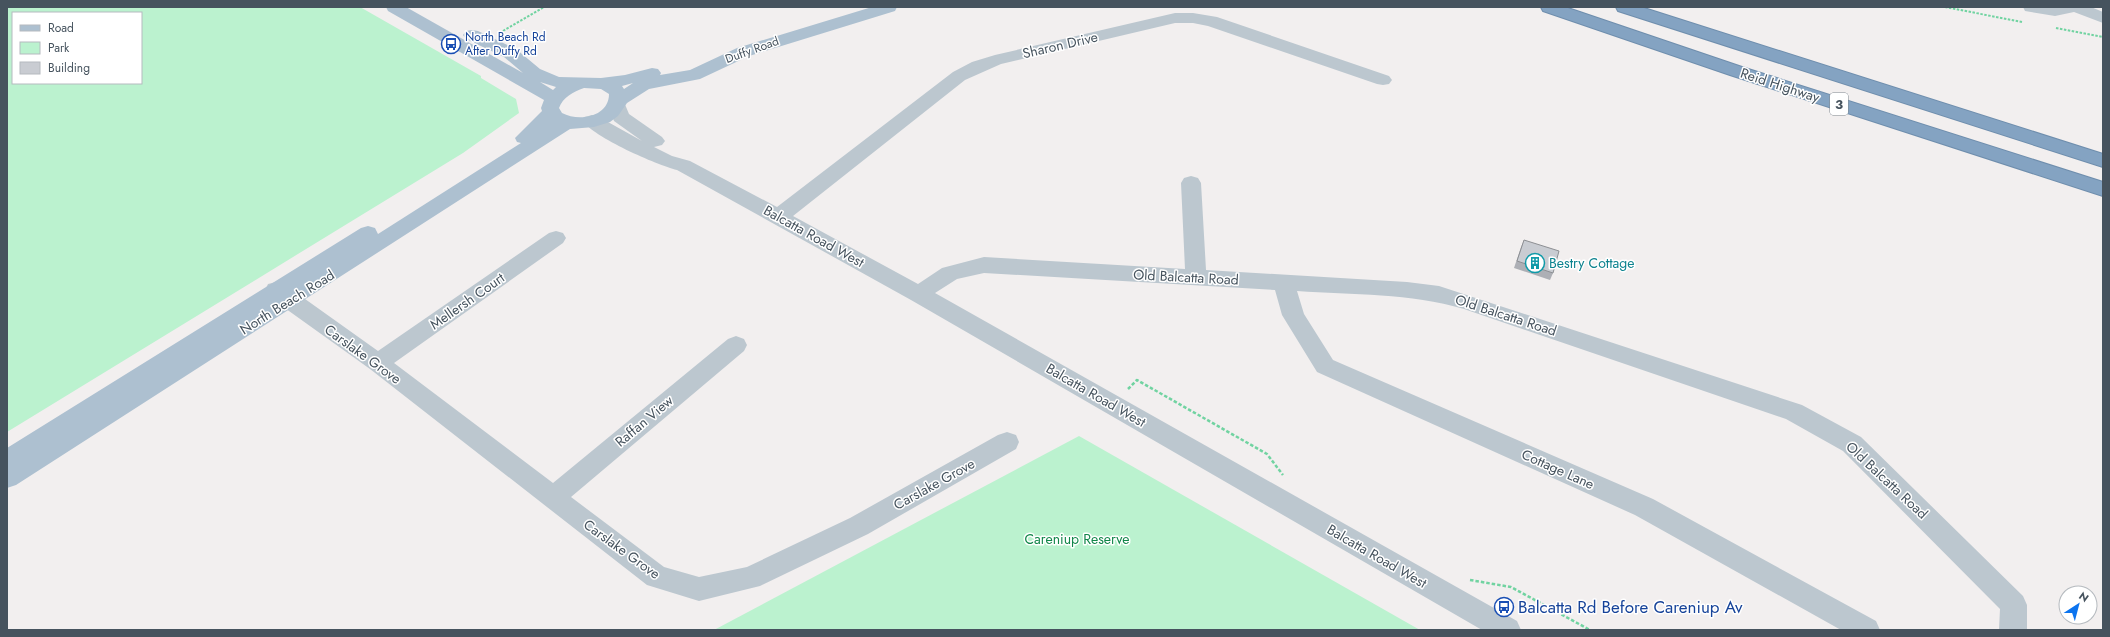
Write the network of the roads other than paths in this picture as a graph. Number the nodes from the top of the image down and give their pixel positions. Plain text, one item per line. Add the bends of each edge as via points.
1 (394, 7) edge
2 (423, 7) edge
3 (870, 7) edge
4 (889, 7) edge
5 (1549, 7) edge
6 (1624, 7) edge
7 (2031, 7) edge
8 (2074, 7) edge
9 (2078, 7) edge
10 (2103, 18) edge
11 (1383, 80) dead end
12 (593, 83) junction
13 (618, 103) junction
14 (557, 111) junction
15 (592, 121) junction
16 (2103, 161) edge
17 (683, 165) junction
18 (1191, 183) dead end
19 (2103, 189) edge
20 (778, 216) junction
21 (556, 238) dead end
22 (1196, 278) junction
23 (1284, 282) junction
24 (919, 294) junction
25 (283, 295) junction
26 (736, 345) dead end
27 (378, 363) junction
28 (1007, 442) dead end
29 (7, 460) edge
30 (7, 478) edge
31 (553, 498) junction
32 (2013, 618) edge
33 (1507, 630) edge
34 (1866, 630) edge

1 - 14 main road
2 - 12 main road via 484,42 510,53 534,73 558,82
3 - 12 main road, Duffy Road via 660,71 625,80
4 - 13 main road, Duffy Road via 737,55 694,75 655,81 644,85
5 - 19 highway, Reid Highway / 3 via 1728,68
6 - 16 highway, Reid Highway / 3
7 - 8 street via 2055,11
9 - 10 street
11 - 20 street, Sharon Drive via 1212,21 1175,18 978,66 959,76
12 - 13 main road via 616,89 619,94
12 - 14 main road, North Beach Road via 567,88
13 - 15 main road, Duffy Road via 611,112
13 - 17 street, Balcatta Road West via 621,117 674,154
14 - 15 main road
14 - 25 main road, North Beach Road
15 - 17 street, Balcatta Road West via 666,161
17 - 20 street, Balcatta Road West
18 - 22 street
20 - 24 street, Balcatta Road West
21 - 27 street, Mellersh Court
22 - 23 street, Old Balcatta Road
22 - 24 street, Old Balcatta Road via 984,265 957,270 940,278
23 - 32 street, Old Balcatta Road via 1439,294 1794,412 1852,444
23 - 34 street, Cottage Lane via 1293,315 1325,366 1644,507
24 - 33 street, Balcatta Road West
25 - 27 street, Carslake Grove
25 - 29 main road, North Beach Road
25 - 30 main road, North Beach Road
26 - 31 street, Raffan View
27 - 31 street, Carslake Grove
28 - 31 street, Carslake Grove via 860,526 751,578 699,589 656,577

